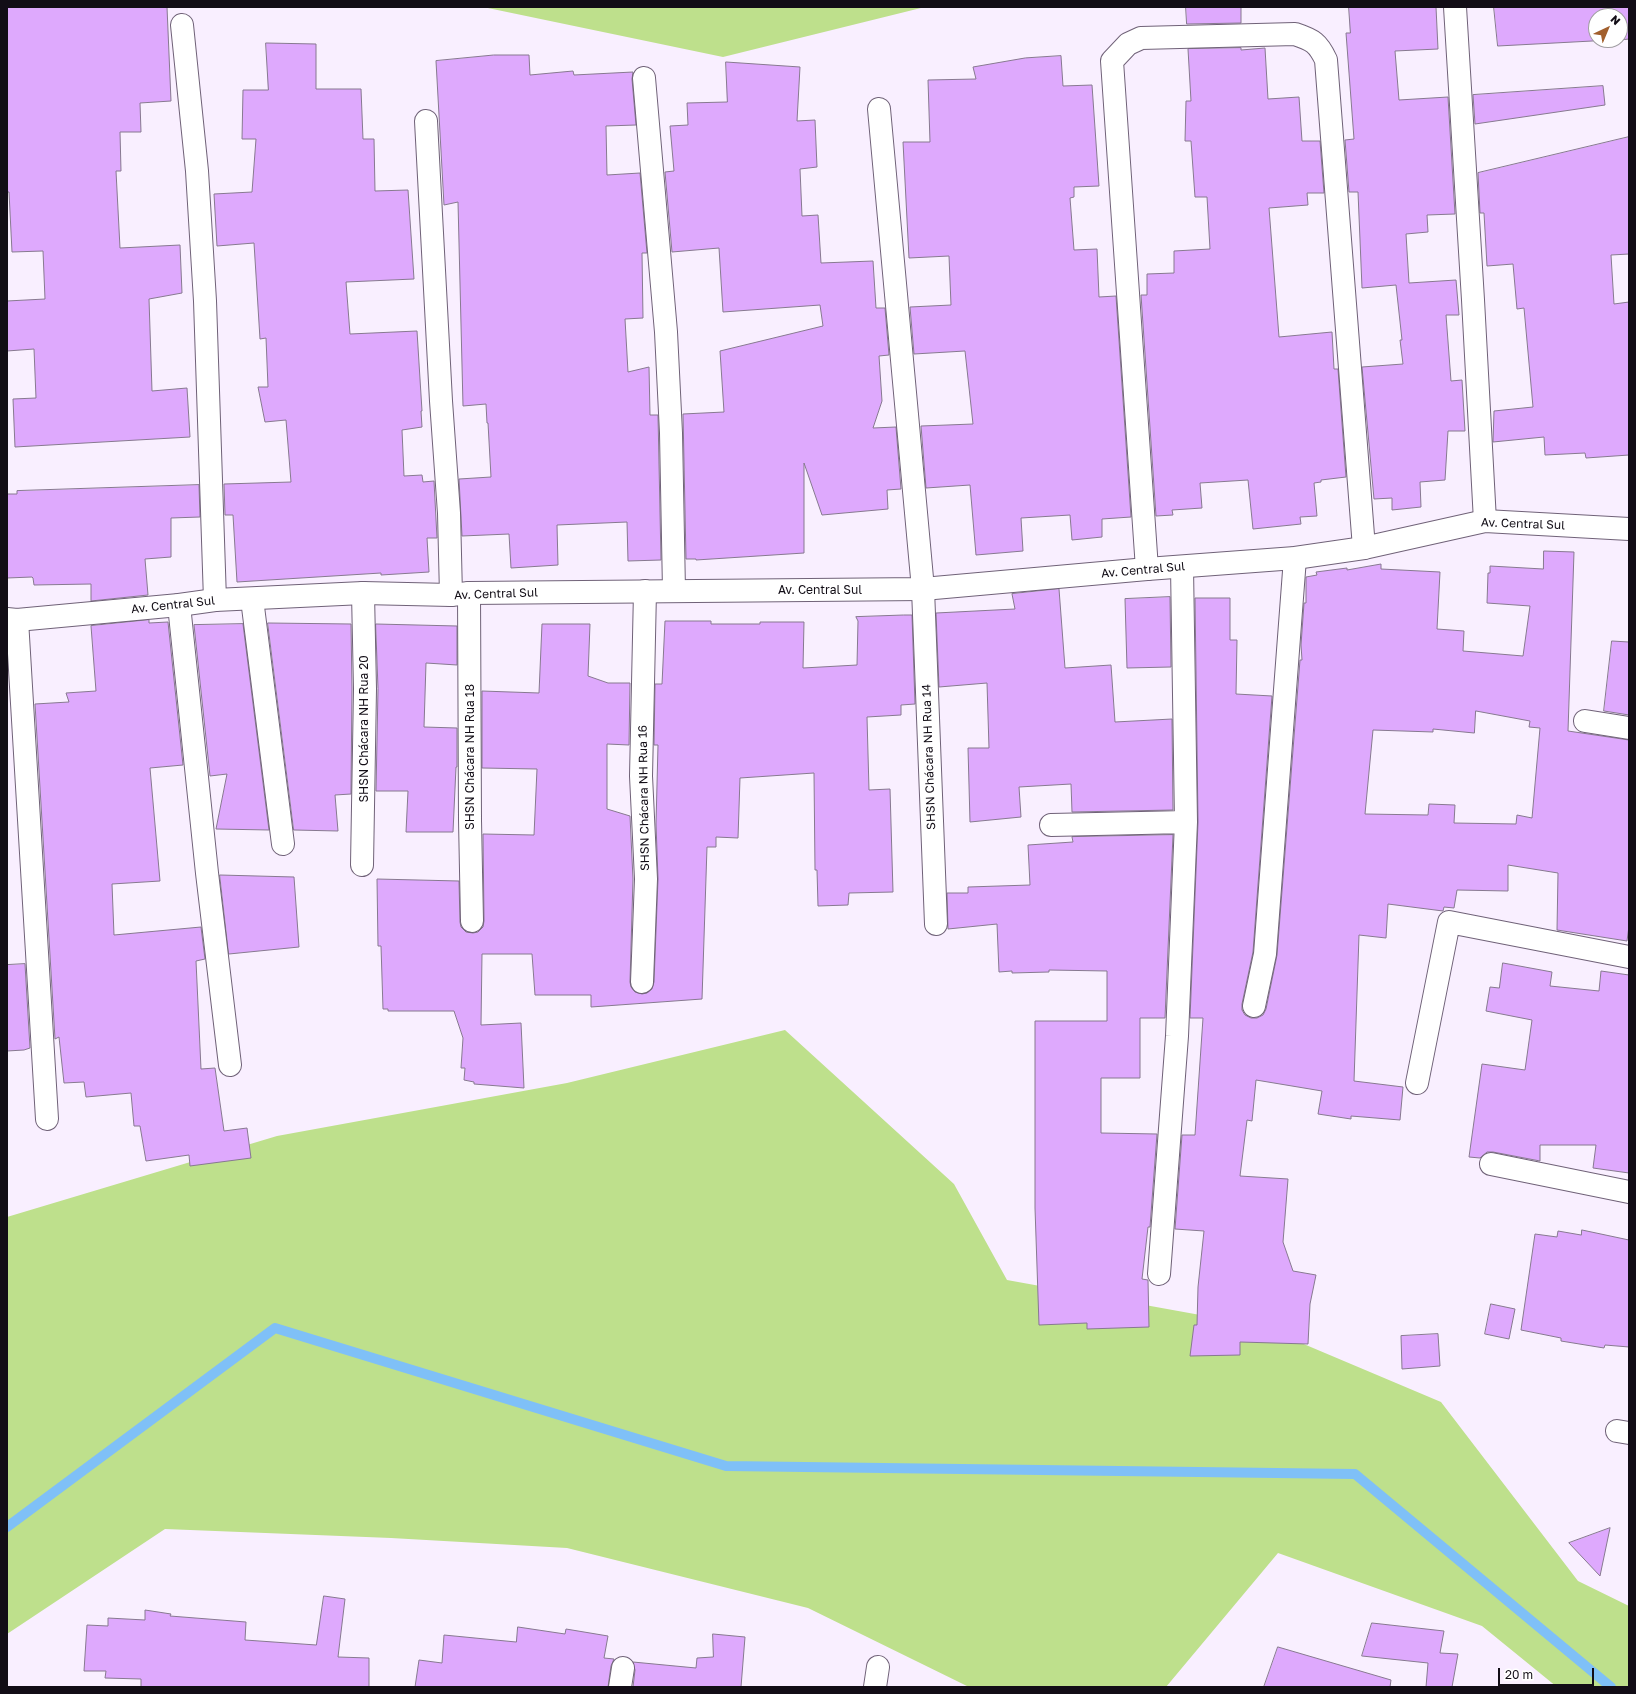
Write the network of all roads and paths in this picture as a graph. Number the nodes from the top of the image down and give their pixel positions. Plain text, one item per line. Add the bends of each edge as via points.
1 (1455, 7) edge
2 (182, 25) dead end
3 (644, 78) dead end
4 (879, 109) dead end
5 (426, 121) dead end
6 (1485, 521) junction
7 (1629, 529) edge
8 (1364, 548) junction
9 (1295, 558) junction
10 (1182, 567) junction
11 (1146, 569) junction
12 (923, 589) junction
13 (645, 591) junction
14 (674, 591) junction
15 (362, 594) junction
16 (460, 594) junction
17 (252, 599) junction
18 (214, 600) junction
19 (179, 605) junction
20 (12, 619) edge
21 (1585, 721) dead end
22 (1629, 728) edge
23 (1186, 822) junction
24 (1051, 825) dead end
25 (283, 844) dead end
26 (362, 865) dead end
27 (472, 921) dead end
28 (936, 924) dead end
29 (1629, 957) edge
30 (642, 982) dead end
31 (1254, 1006) dead end
32 (230, 1065) dead end
33 (1417, 1083) dead end
34 (47, 1119) dead end
35 (1491, 1164) dead end
36 (1629, 1192) edge
37 (1159, 1274) dead end

1 - 6 street
2 - 18 street via 197,171 205,301
3 - 14 street via 666,332
4 - 12 street, SHSN Chácara NH Rua 14
5 - 16 street, SHSN Chácara NH Rua 18 via 449,513
6 - 7 street, Av. Central Sul
6 - 8 street, Av. Central Sul
8 - 9 street, Av. Central Sul
8 - 11 street via 1326,60 1320,47 1310,39 1295,34 1141,38 1128,44 1112,61
9 - 10 street, Av. Central Sul
9 - 31 street via 1265,954
10 - 11 street, Av. Central Sul
10 - 23 street
11 - 12 street, Av. Central Sul
12 - 14 street, Av. Central Sul
12 - 28 street, SHSN Chácara NH Rua 14
13 - 14 street, Av. Central Sul
13 - 16 street, Av. Central Sul
13 - 30 street, SHSN Chácara NH Rua 16 via 641,776 646,879
15 - 16 street, Av. Central Sul
15 - 17 street, Av. Central Sul
15 - 26 street, SHSN Chácara NH Rua 20 via 365,689
16 - 27 street, SHSN Chácara NH Rua 18
17 - 18 street, Av. Central Sul
17 - 25 street
18 - 19 street, Av. Central Sul
19 - 20 street, Av. Central Sul
19 - 32 street
20 - 34 street
21 - 22 street
23 - 24 street
23 - 37 street via 1177,1036
29 - 33 street via 1449,922
35 - 36 street

